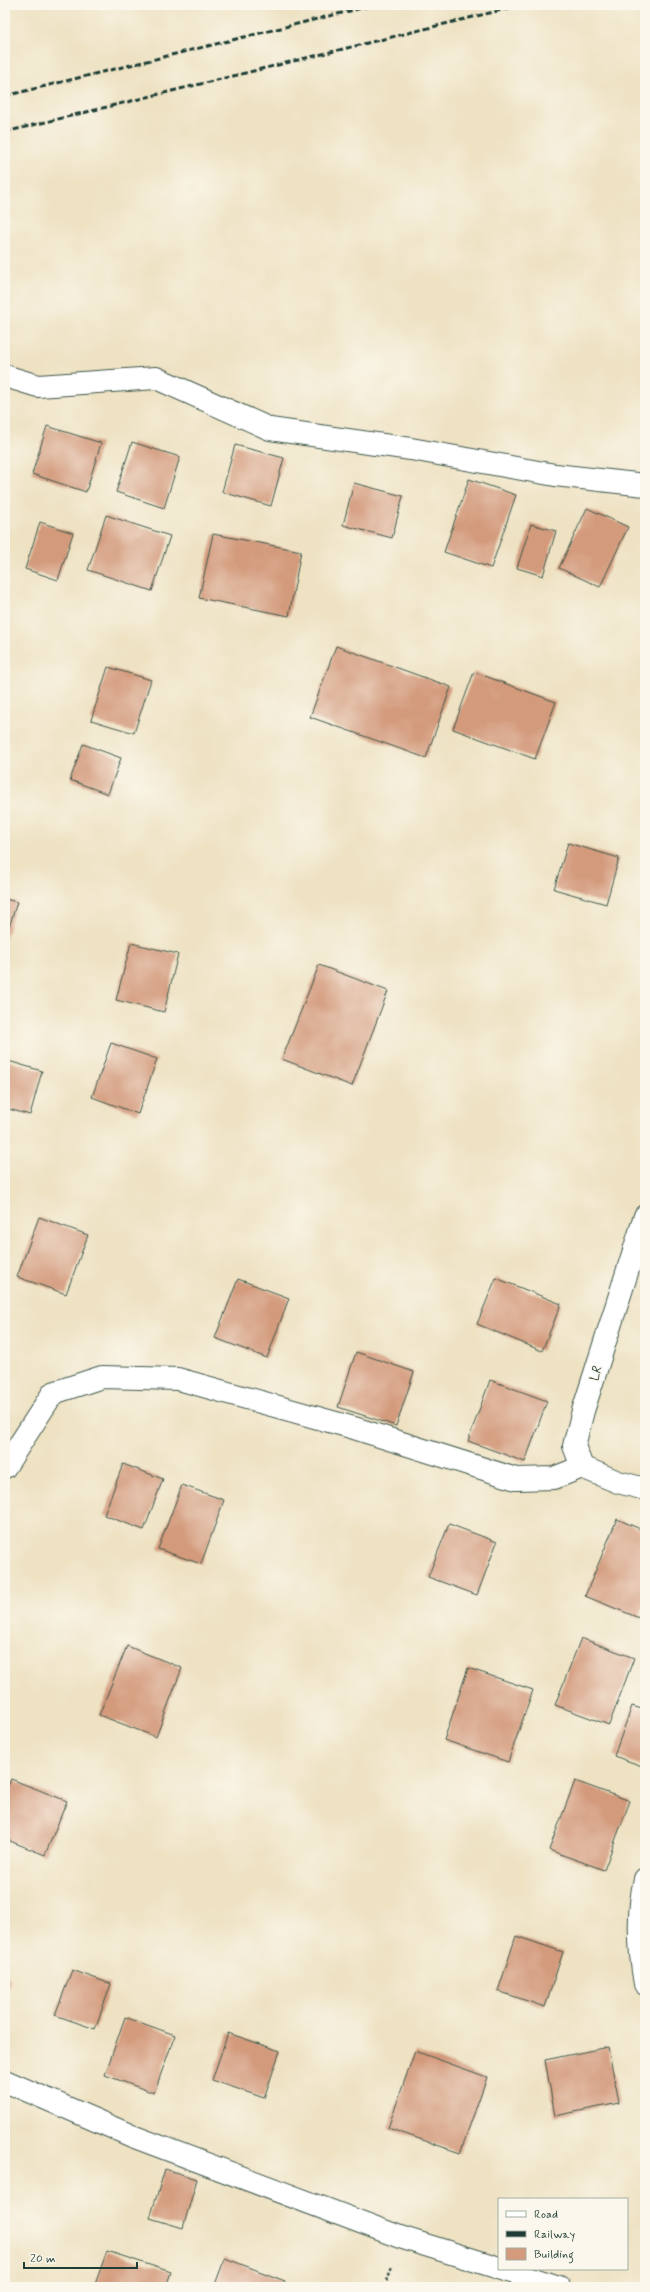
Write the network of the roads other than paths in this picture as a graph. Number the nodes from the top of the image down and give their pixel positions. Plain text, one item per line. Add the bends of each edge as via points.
1 (5, 376) edge
2 (645, 485) edge
3 (645, 1216) edge
4 (5, 1467) edge
5 (582, 1467) junction
6 (645, 1489) edge
7 (645, 1879) edge
8 (645, 1984) edge
9 (5, 2081) edge
10 (498, 2268) edge
11 (503, 2270) edge
12 (559, 2287) edge

1 - 2 street via 38,386 156,378 270,429 555,475
3 - 5 street, LR via 574,1446
4 - 5 street via 53,1393 102,1377 178,1380 354,1428 516,1479 554,1478
5 - 6 street via 618,1482
7 - 8 street via 640,1898 640,1954
9 - 10 street via 132,2136 400,2237
11 - 12 street

